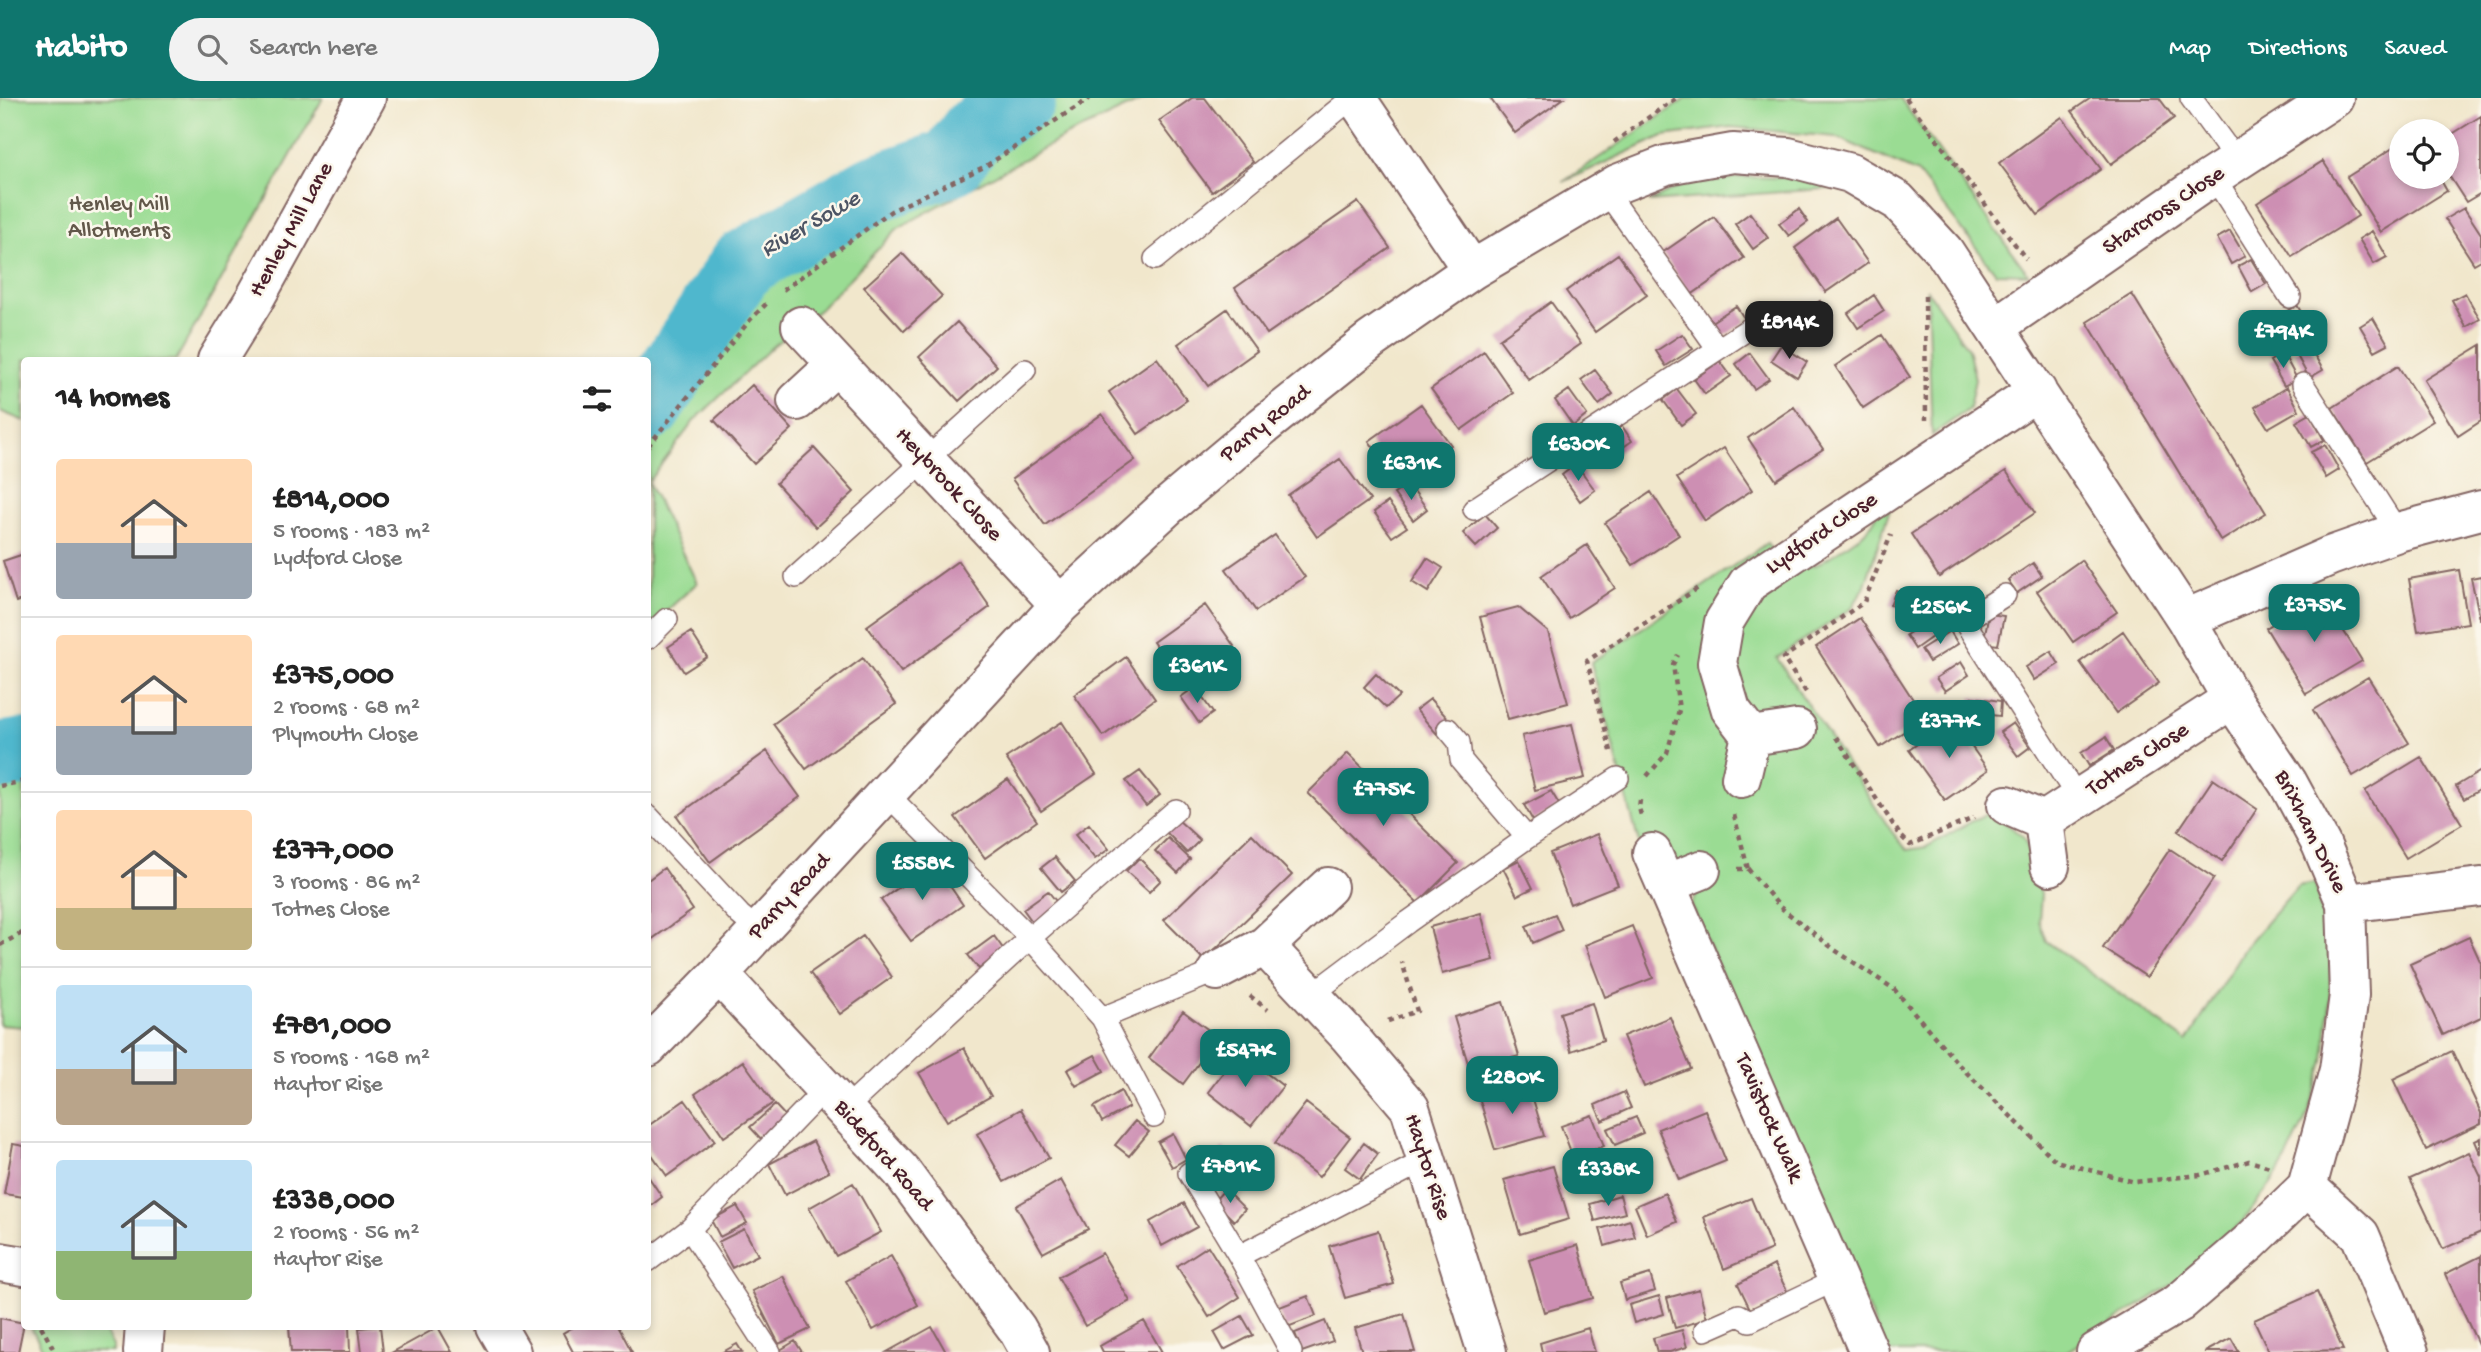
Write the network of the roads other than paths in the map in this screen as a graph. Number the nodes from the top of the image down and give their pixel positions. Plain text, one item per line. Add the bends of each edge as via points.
1 (366, 98) edge
2 (1354, 98) edge
3 (2191, 98) edge
4 (2334, 98) edge
5 (2225, 169) junction
6 (1605, 191) junction
7 (1155, 258) dead end
8 (1472, 270) junction
9 (2291, 297) dead end
10 (801, 326) dead end
11 (1995, 327) junction
12 (1747, 330) dead end
13 (1718, 349) junction
14 (219, 357) edge
15 (836, 365) junction
16 (1025, 370) dead end
17 (2303, 384) dead end
18 (2036, 391) junction
19 (797, 401) dead end
20 (924, 459) junction
21 (1474, 509) dead end
22 (2481, 510) edge
23 (2398, 532) junction
24 (796, 577) dead end
25 (2005, 595) dead end
26 (1060, 605) junction
27 (667, 619) dead end
28 (2186, 619) junction
29 (651, 635) edge
30 (2232, 699) junction
31 (1805, 715) road end
32 (1448, 729) dead end
33 (1751, 736) junction
34 (1618, 778) road end
35 (1741, 778) road end
36 (886, 793) junction
37 (2078, 799) junction
38 (2007, 806) road end
39 (1177, 810) dead end
40 (651, 820) edge
41 (2044, 821) junction
42 (1527, 838) junction
43 (2050, 866) dead end
44 (1701, 870) road end
45 (1328, 887) dead end
46 (2481, 887) edge
47 (2346, 903) junction
48 (760, 931) junction
49 (1030, 938) junction
50 (1265, 946) junction
51 (1217, 971) joint
52 (719, 974) junction
53 (1311, 995) junction
54 (1102, 1018) junction
55 (651, 1044) edge
56 (834, 1099) junction
57 (1154, 1117) dead end
58 (1426, 1160) junction
59 (1189, 1173) dead end
60 (2307, 1186) junction
61 (690, 1228) junction
62 (1239, 1256) junction
63 (651, 1259) edge
64 (0, 1262) edge
65 (21, 1266) edge
66 (1838, 1279) junction
67 (1705, 1329) dead end
68 (145, 1330) edge
69 (498, 1330) edge
70 (143, 1352) edge
71 (510, 1352) edge
72 (770, 1352) edge
73 (1030, 1352) edge
74 (1291, 1352) edge
75 (1487, 1352) edge
76 (1870, 1352) edge
77 (2096, 1352) edge
78 (2409, 1352) edge

1 - 14 street, Henley Mill Lane
2 - 7 lane
2 - 8 street
3 - 5 lane
4 - 5 street, Starcross Close
5 - 9 lane
5 - 11 street, Starcross Close
6 - 8 street, Parry Road
6 - 11 street, Parry Road via 1667,165 1732,153 1788,157 1850,173 1898,201 1944,251
6 - 13 lane
8 - 26 street, Parry Road via 1371,341 1263,426
10 - 15 street, Heybrook Close
11 - 18 street, Brixham Drive
12 - 13 lane
13 - 21 lane
15 - 19 street
15 - 20 street, Heybrook Close
16 - 20 lane
17 - 23 lane
18 - 28 street, Brixham Drive
18 - 33 street, Lydford Close via 1748,583 1724,622 1717,663 1731,709
20 - 24 lane
20 - 26 street, Heybrook Close
22 - 23 street
23 - 28 street via 2330,556
25 - 37 lane via 1964,621
26 - 36 street, Parry Road
27 - 29 lane
28 - 30 street, Brixham Drive
30 - 37 street, Totnes Close
30 - 47 street, Brixham Drive via 2288,783
31 - 33 street
32 - 42 lane via 1459,742 1461,760
33 - 35 street
34 - 42 lane
36 - 48 street, Parry Road
36 - 49 lane
37 - 41 street, Totnes Close
38 - 41 street
39 - 49 lane
40 - 48 lane
41 - 43 street
42 - 53 lane
44 - 66 street, Tavistock Walk via 1659,869
45 - 50 street
46 - 47 street
47 - 60 street, Brixham Drive via 2349,995 2339,1070
48 - 52 street, Parry Road
49 - 54 lane
49 - 56 lane
50 - 51 street
50 - 53 street, Haytor Rise
51 - 54 lane
52 - 55 street, Parry Road
52 - 56 street, Bideford Road
53 - 58 street, Haytor Rise via 1410,1108
54 - 57 lane
56 - 61 lane
56 - 73 street, Bideford Road via 901,1171
58 - 62 lane
58 - 75 street, Haytor Rise
59 - 62 lane
60 - 77 street via 2179,1303
60 - 78 street via 2360,1235
61 - 63 lane
61 - 72 lane
62 - 74 lane
64 - 65 street
66 - 67 lane via 1750,1321 1739,1315
66 - 76 street, Tavistock Walk
68 - 70 street
69 - 71 street

